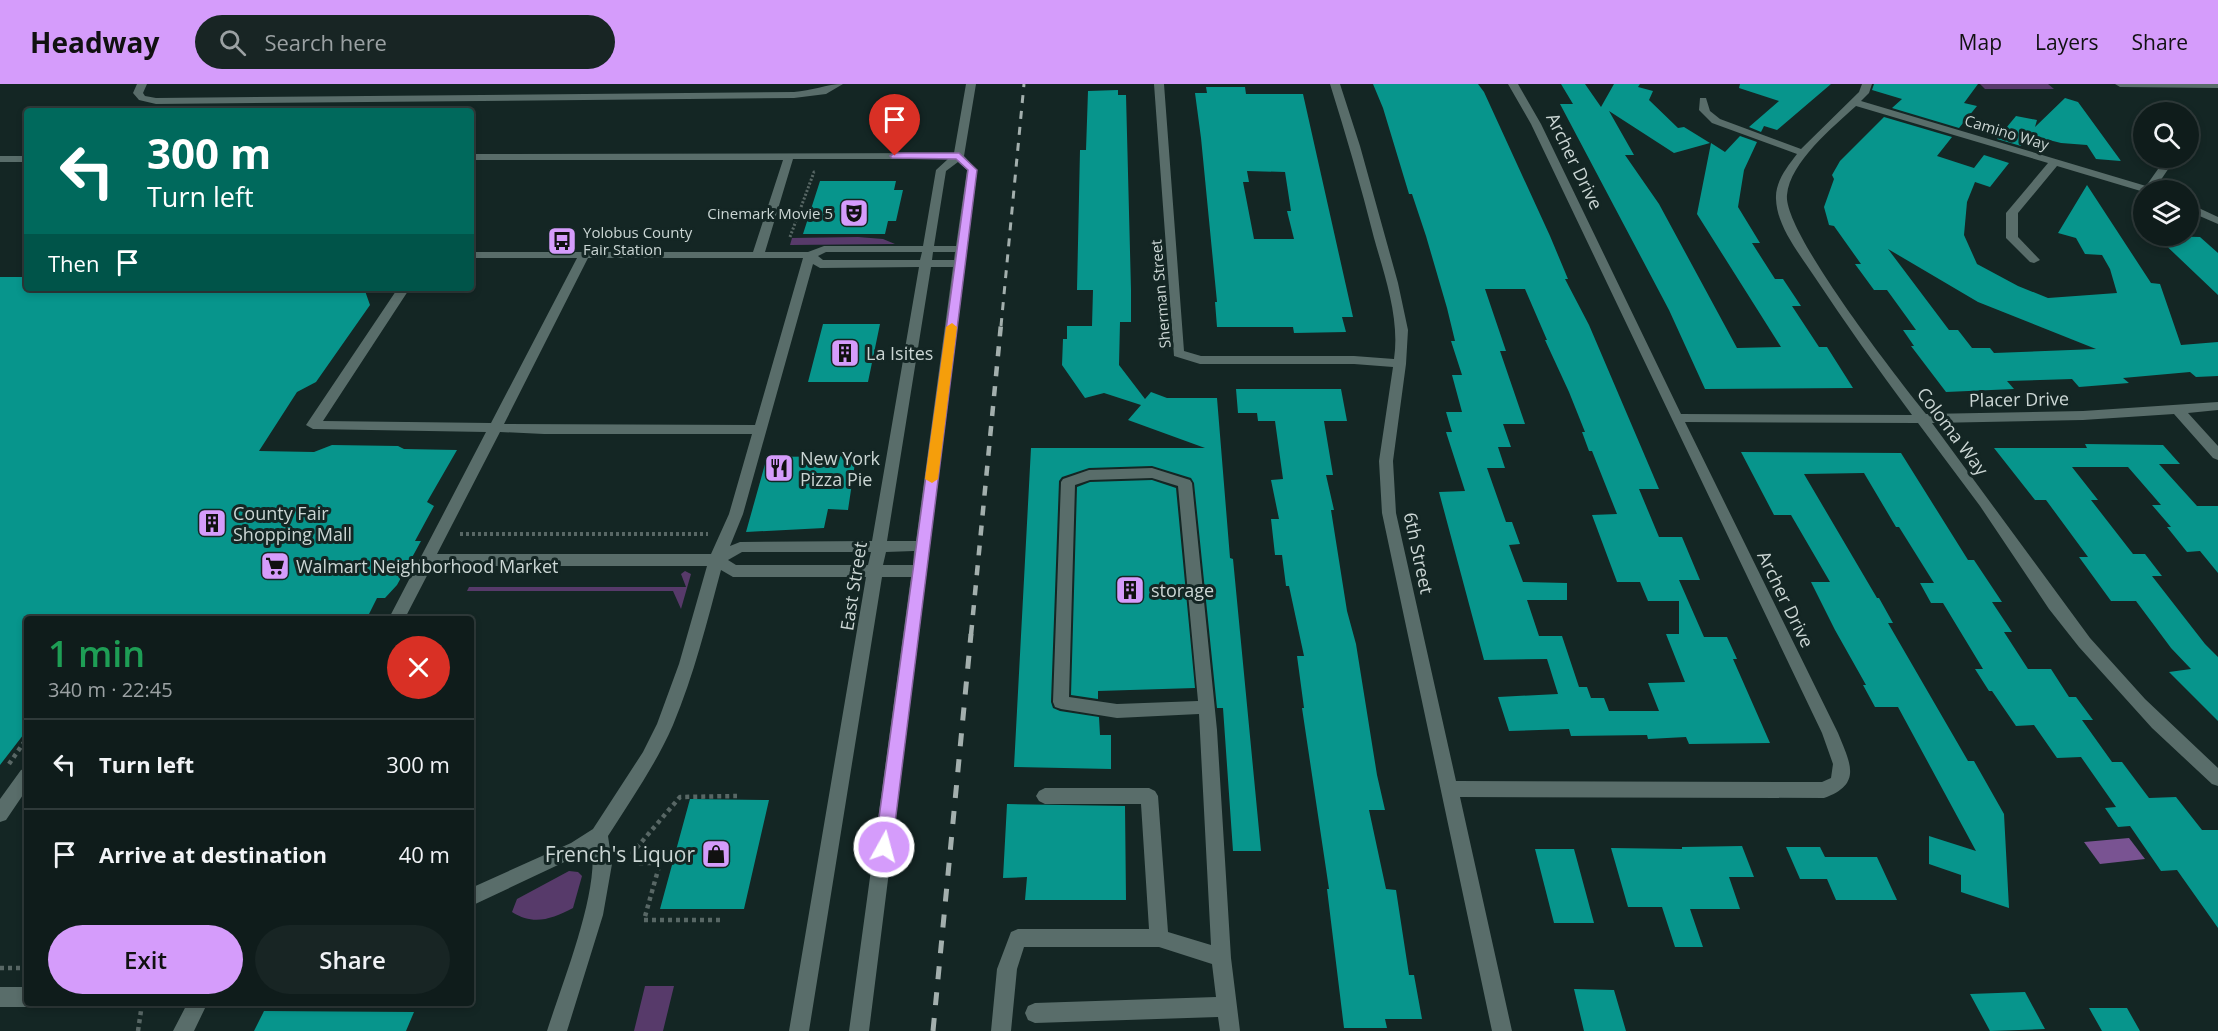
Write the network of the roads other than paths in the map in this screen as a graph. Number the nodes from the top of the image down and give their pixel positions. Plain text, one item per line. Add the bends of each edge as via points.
1 (661, 84) edge
2 (971, 84) edge
3 (1159, 84) edge
4 (1335, 84) edge
5 (1513, 84) edge
6 (1867, 84) edge
7 (2120, 84) edge
8 (2218, 85) edge
9 (835, 86) edge
10 (140, 88) edge
11 (656, 96) junction
12 (1703, 100) dead end
13 (1855, 102) junction
14 (1803, 153) junction
15 (789, 156) junction
16 (959, 156) junction
17 (0, 159) edge
18 (24, 159) edge
19 (474, 159) edge
20 (2054, 162) junction
21 (2133, 185) edge
22 (2199, 212) edge
23 (2218, 221) edge
24 (585, 254) junction
25 (758, 254) junction
26 (474, 255) edge
27 (810, 255) junction
28 (927, 256) junction
29 (961, 256) junction
30 (2034, 260) dead end
31 (402, 291) edge
32 (1400, 364) junction
33 (2218, 406) edge
34 (2178, 410) junction
35 (1676, 418) junction
36 (1920, 419) junction
37 (495, 428) junction
38 (760, 429) junction
39 (2218, 455) edge
40 (879, 546) junction
41 (923, 546) junction
42 (426, 560) junction
43 (716, 560) junction
44 (875, 571) junction
45 (920, 571) junction
46 (398, 616) edge
47 (1207, 707) junction
48 (24, 779) edge
49 (2218, 779) edge
50 (1450, 789) junction
51 (1045, 796) dead end
52 (0, 814) edge
53 (599, 835) junction
54 (474, 896) edge
55 (1159, 938) junction
56 (1221, 958) junction
57 (0, 997) edge
58 (24, 997) edge
59 (196, 1006) edge
60 (1225, 1007) junction
61 (1035, 1012) dead end
62 (183, 1031) edge
63 (558, 1031) edge
64 (799, 1031) edge
65 (859, 1031) edge
66 (1001, 1031) edge
67 (1230, 1031) edge
68 (1502, 1031) edge

1 - 11 street
2 - 16 street
3 - 32 street, Sherman Street via 1178,353 1200,360 1354,360
4 - 32 street, 6th Street via 1396,302 1402,330
5 - 35 street, Archer Drive via 1536,124
6 - 13 street, Coloma Way
7 - 8 street
9 - 11 street via 794,96
10 - 11 street via 142,98 156,101
12 - 14 street via 1706,114 1729,128
13 - 14 street, Coloma Way
13 - 20 street, Camino Way
14 - 36 street, Coloma Way via 1784,178 1781,194 1791,230
15 - 16 street
15 - 19 street
15 - 25 street
16 - 28 street, East Street via 941,170
16 - 29 street via 972,170
17 - 18 street
20 - 21 street, Camino Way
20 - 30 street via 2012,213 2012,238
22 - 23 street
24 - 25 street
24 - 26 street
24 - 37 street
25 - 27 street
27 - 28 street via 820,264
27 - 38 street
28 - 29 street
28 - 40 street, East Street
29 - 41 street
31 - 37 street via 313,425
32 - 50 street, 6th Street via 1386,461 1389,513
33 - 34 street, Placer Drive
34 - 36 street, Placer Drive
34 - 39 street
35 - 36 street, Placer Drive
35 - 50 street, Archer Drive via 1830,732 1842,764 1839,782 1824,790 1794,791
36 - 49 street, Coloma Way via 2100,662
37 - 38 street
37 - 42 street
38 - 43 street via 736,514
40 - 41 street
40 - 43 street via 740,547
40 - 44 street, East Street
41 - 45 street
42 - 43 street
42 - 46 street
43 - 44 street via 733,571
43 - 53 street via 687,664 665,724
44 - 45 street
44 - 64 street, East Street
45 - 65 street
47 - 47 street via 1185,483 1152,473 1089,475 1068,482 1061,702 1117,711
47 - 56 street
48 - 52 street
50 - 68 street, 6th Street
51 - 55 street via 1149,796
53 - 54 street
53 - 63 street via 603,864 593,915
55 - 56 street
55 - 66 street via 1018,938 1007,969
56 - 60 street
57 - 58 street
59 - 62 street
60 - 61 street
60 - 67 street

